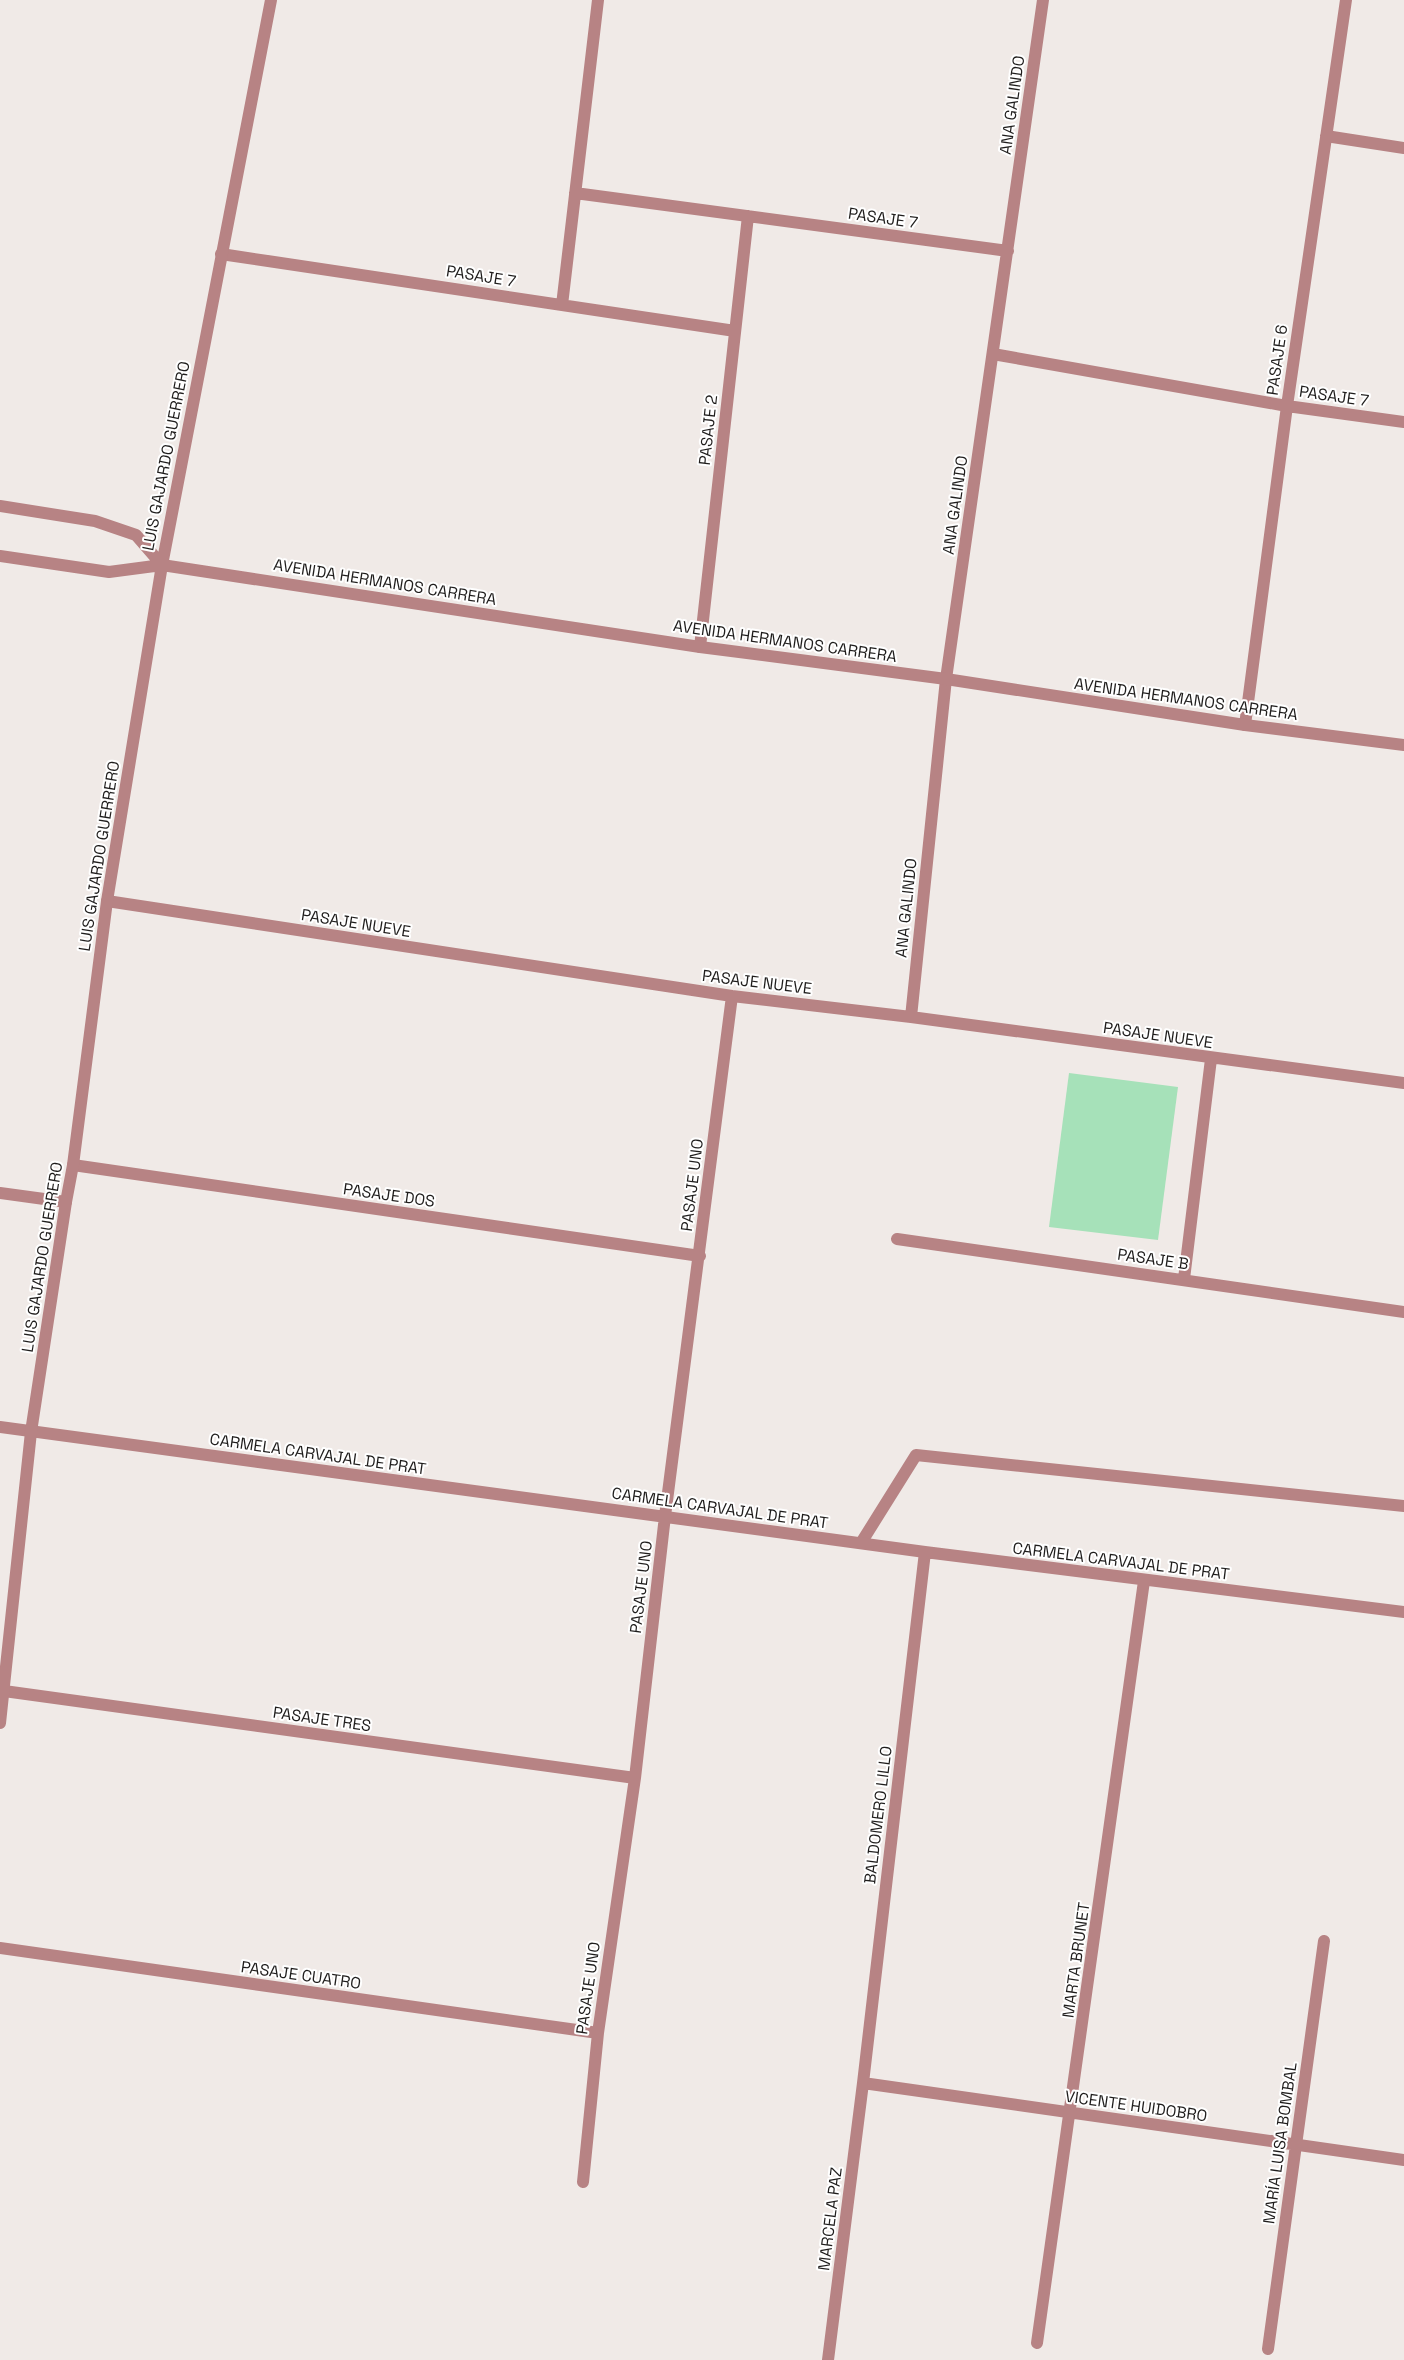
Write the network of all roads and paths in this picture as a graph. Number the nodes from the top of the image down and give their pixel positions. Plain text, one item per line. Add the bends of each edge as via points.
1 (271, 0) edge
2 (598, 0) edge
3 (1043, 0) edge
4 (1346, 0) edge
5 (1326, 136) junction
6 (1404, 148) edge
7 (576, 193) junction
8 (748, 216) junction
9 (1008, 251) junction
10 (222, 254) junction
11 (562, 305) junction
12 (735, 331) junction
13 (994, 354) junction
14 (1287, 406) junction
15 (1404, 422) edge
16 (0, 506) edge
17 (0, 556) edge
18 (162, 564) junction
19 (700, 647) junction
20 (946, 679) junction
21 (1245, 725) junction
22 (1404, 745) edge
23 (107, 901) junction
24 (732, 996) junction
25 (911, 1017) junction
26 (1211, 1059) junction
27 (1404, 1083) edge
28 (73, 1165) junction
29 (0, 1193) edge
30 (66, 1202) junction
31 (896, 1239) dead end
32 (700, 1256) junction
33 (1184, 1280) junction
34 (1404, 1312) edge
35 (0, 1427) edge
36 (31, 1432) junction
37 (1404, 1506) edge
38 (665, 1516) junction
39 (861, 1543) junction
40 (925, 1552) junction
41 (1144, 1580) junction
42 (1404, 1612) edge
43 (5, 1651) edge
44 (4, 1691) junction
45 (0, 1723) edge
46 (635, 1778) junction
47 (1324, 1941) dead end
48 (0, 1948) edge
49 (598, 2033) junction
50 (863, 2082) junction
51 (1071, 2112) junction
52 (1296, 2145) junction
53 (1404, 2160) edge
54 (583, 2182) dead end
55 (1037, 2343) dead end
56 (1268, 2349) dead end
57 (828, 2360) edge

1 - 10 street, LUIS GAJARDO GUERRERO
2 - 7 street
3 - 9 street, ANA GALINDO
4 - 5 street, PASAJE 6
5 - 6 street
5 - 14 street, PASAJE 6
7 - 8 street, PASAJE 7
7 - 11 street
8 - 9 street, PASAJE 7
8 - 12 street, PASAJE 2
9 - 13 street, ANA GALINDO
10 - 11 street, PASAJE 7
10 - 18 street, LUIS GAJARDO GUERRERO
11 - 12 street, PASAJE 7
12 - 19 street, PASAJE 2
13 - 14 street, PASAJE 7
13 - 20 street, ANA GALINDO
14 - 15 street, PASAJE 7
14 - 21 street, PASAJE 6
16 - 18 street via 96,521 136,535
17 - 18 street, AVENIDA HERMANOS CARRERA via 109,572
18 - 19 street, AVENIDA HERMANOS CARRERA
18 - 23 street, LUIS GAJARDO GUERRERO
19 - 20 street, AVENIDA HERMANOS CARRERA
20 - 21 street, AVENIDA HERMANOS CARRERA
20 - 25 street, ANA GALINDO
21 - 22 street, AVENIDA HERMANOS CARRERA
23 - 24 street, PASAJE NUEVE
23 - 28 street, LUIS GAJARDO GUERRERO
24 - 25 street, PASAJE NUEVE
24 - 32 street, PASAJE UNO
25 - 26 street, PASAJE NUEVE
26 - 27 street, PASAJE NUEVE
26 - 33 street
28 - 30 street, LUIS GAJARDO GUERRERO
28 - 32 street, PASAJE DOS
29 - 30 street
30 - 36 street, LUIS GAJARDO GUERRERO
31 - 33 street, PASAJE B
32 - 38 street, PASAJE UNO
33 - 34 street, PASAJE B
35 - 36 street, CARMELA CARVAJAL DE PRAT
36 - 38 street, CARMELA CARVAJAL DE PRAT
36 - 43 street, LUIS GAJARDO GUERRERO
37 - 39 street via 916,1455
38 - 39 street, CARMELA CARVAJAL DE PRAT
38 - 46 street, PASAJE UNO
39 - 40 street, CARMELA CARVAJAL DE PRAT
40 - 41 street, CARMELA CARVAJAL DE PRAT
40 - 50 street, BALDOMERO LILLO
41 - 42 street, CARMELA CARVAJAL DE PRAT
41 - 51 street, MARTA BRUNET
43 - 44 street, LUIS GAJARDO GUERRERO
44 - 45 street, LUIS GAJARDO GUERRERO
44 - 46 street, PASAJE TRES
46 - 49 street, PASAJE UNO
47 - 52 street, MARÍA LUISA BOMBAL
48 - 49 street, PASAJE CUATRO
49 - 54 street, PASAJE UNO
50 - 51 street, VICENTE HUIDOBRO
50 - 57 street, MARCELA PAZ
51 - 52 street, VICENTE HUIDOBRO
51 - 55 street, MARTA BRUNET
52 - 53 street, VICENTE HUIDOBRO
52 - 56 street, MARÍA LUISA BOMBAL

